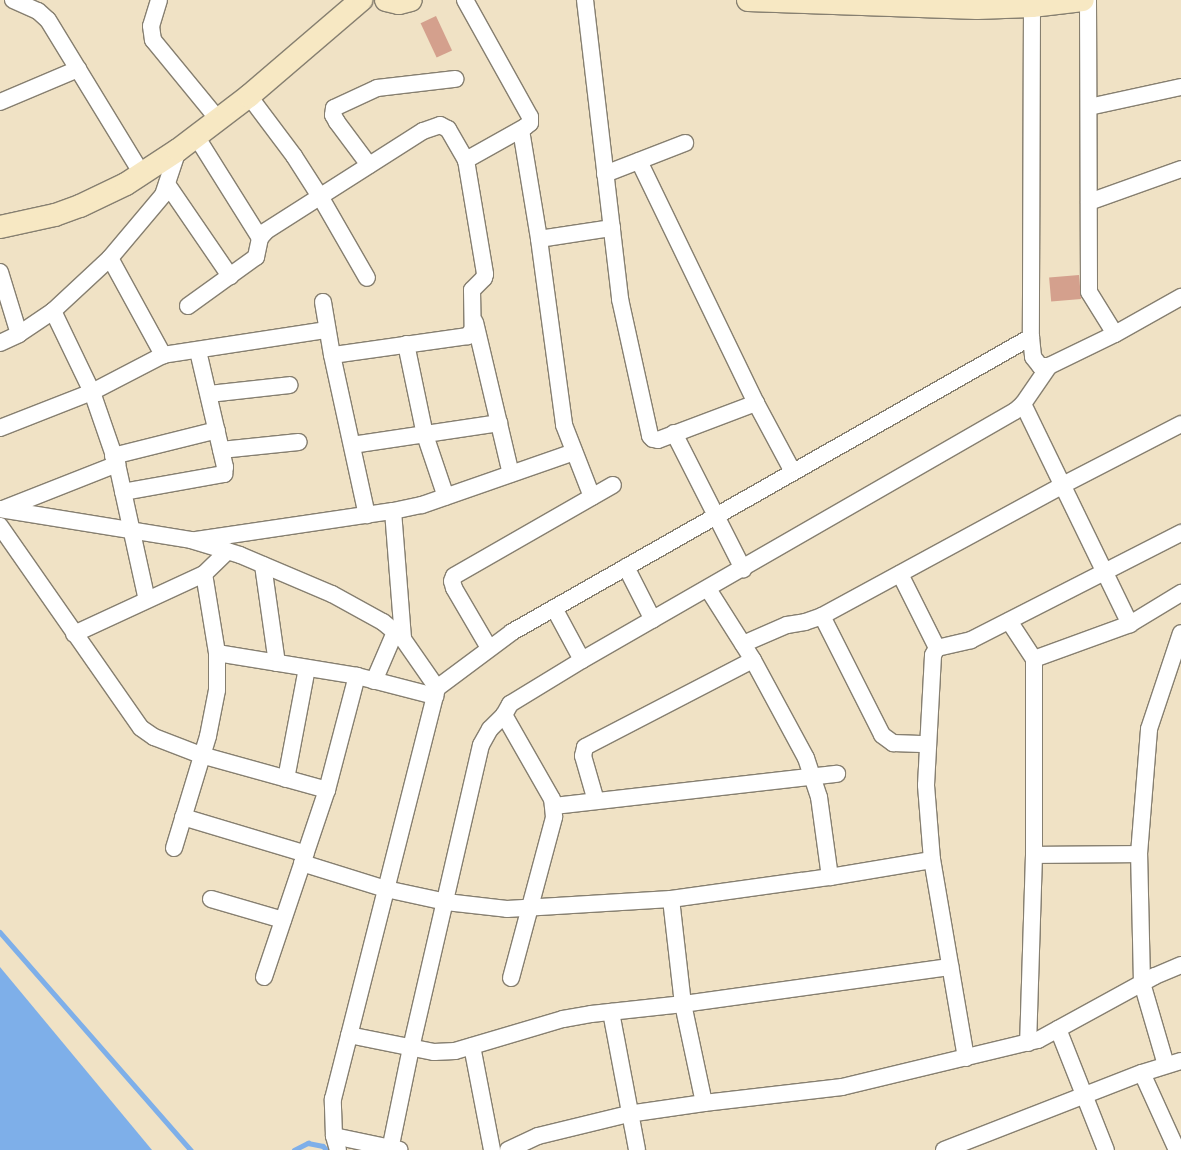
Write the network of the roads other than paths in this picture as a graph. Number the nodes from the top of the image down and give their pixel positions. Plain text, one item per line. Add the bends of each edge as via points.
1 (13, 0) edge
2 (159, 0) edge
3 (361, 0) edge
4 (386, 0) edge
5 (412, 0) edge
6 (465, 0) edge
7 (585, 0) edge
8 (748, 0) edge
9 (1083, 0) edge
10 (1088, 0) edge
11 (899, 3) edge
12 (1025, 4) edge
13 (78, 69) junction
14 (455, 80) dead end
15 (1181, 87) edge
16 (249, 96) junction
17 (0, 102) edge
18 (1089, 107) junction
19 (218, 119) junction
20 (521, 130) junction
21 (196, 136) junction
22 (685, 143) dead end
23 (178, 150) junction
24 (466, 160) junction
25 (639, 161) junction
26 (369, 165) junction
27 (1181, 169) edge
28 (142, 174) junction
29 (605, 174) junction
30 (167, 184) junction
31 (321, 198) junction
32 (1089, 202) junction
33 (0, 227) edge
34 (612, 228) junction
35 (260, 238) junction
36 (539, 239) junction
37 (110, 258) junction
38 (230, 276) junction
39 (367, 278) dead end
40 (1, 279) edge
41 (1181, 297) edge
42 (323, 302) dead end
43 (188, 306) dead end
44 (53, 311) junction
45 (475, 322) junction
46 (327, 330) junction
47 (19, 334) junction
48 (1115, 334) junction
49 (1031, 337) junction
50 (0, 343) edge
51 (406, 344) junction
52 (198, 351) junction
53 (163, 355) junction
54 (332, 355) junction
55 (1048, 366) junction
56 (290, 385) dead end
57 (92, 392) junction
58 (209, 394) junction
59 (756, 404) junction
60 (1023, 404) junction
61 (499, 423) junction
62 (1181, 424) edge
63 (0, 428) edge
64 (217, 430) junction
65 (674, 433) junction
66 (425, 435) junction
67 (299, 442) dead end
68 (352, 445) junction
69 (221, 450) junction
70 (574, 452) junction
71 (115, 460) junction
72 (793, 472) junction
73 (511, 474) junction
74 (613, 485) dead end
75 (1061, 486) junction
76 (123, 492) junction
77 (446, 497) junction
78 (592, 497) junction
79 (2, 509) edge
80 (392, 511) junction
81 (366, 515) junction
82 (716, 516) junction
83 (0, 526) edge
84 (131, 530) junction
85 (1181, 533) edge
86 (191, 540) junction
87 (228, 551) junction
88 (263, 565) junction
89 (626, 567) junction
90 (743, 569) junction
91 (1106, 572) junction
92 (204, 574) junction
93 (900, 574) junction
94 (708, 589) junction
95 (1181, 592) edge
96 (148, 600) junction
97 (554, 608) junction
98 (822, 616) junction
99 (653, 620) junction
100 (1009, 621) junction
101 (1130, 624) junction
102 (1181, 633) edge
103 (74, 634) junction
104 (399, 635) junction
105 (743, 644) junction
106 (489, 648) junction
107 (936, 648) junction
108 (217, 653) junction
109 (582, 660) junction
110 (753, 660) junction
111 (1034, 660) junction
112 (277, 663) junction
113 (307, 668) junction
114 (357, 676) junction
115 (374, 681) junction
116 (436, 692) junction
117 (504, 715) junction
118 (928, 744) junction
119 (201, 755) junction
120 (837, 774) dead end
121 (813, 777) junction
122 (286, 778) junction
123 (327, 790) junction
124 (596, 801) junction
125 (554, 806) junction
126 (183, 817) junction
127 (174, 848) dead end
128 (1139, 854) junction
129 (1034, 855) junction
130 (304, 858) junction
131 (932, 860) junction
132 (830, 877) junction
133 (386, 889) junction
134 (211, 899) dead end
135 (671, 899) junction
136 (446, 902) junction
137 (528, 909) junction
138 (283, 920) junction
139 (1181, 965) edge
140 (950, 967) junction
141 (264, 977) dead end
142 (511, 978) dead end
143 (1142, 983) junction
144 (684, 1004) junction
145 (611, 1012) junction
146 (1058, 1029) junction
147 (349, 1035) junction
148 (1028, 1042) junction
149 (472, 1046) junction
150 (411, 1048) junction
151 (966, 1058) junction
152 (1174, 1063) edge
153 (1142, 1073) junction
154 (1086, 1096) junction
155 (704, 1103) junction
156 (628, 1114) junction
157 (336, 1143) edge
158 (540, 1143) edge
159 (393, 1149) edge
160 (492, 1150) edge
161 (508, 1150) edge
162 (636, 1150) edge
163 (944, 1150) edge
164 (1106, 1150) edge
165 (1177, 1150) edge

1 - 13 street via 38,11 48,20
2 - 19 street via 151,26 153,40
3 - 16 street
4 - 5 street via 399,4
6 - 20 street via 526,110 530,123
7 - 29 street
8 - 11 street
9 - 12 street
10 - 18 street
11 - 12 street via 977,8
12 - 49 street
13 - 17 street
13 - 28 street
14 - 26 street via 377,88 334,108 337,122
15 - 18 street
16 - 19 street
16 - 31 street
18 - 32 street
19 - 21 street
20 - 24 street
20 - 36 street
21 - 23 street
21 - 35 street
22 - 25 street
23 - 28 street
23 - 30 street
24 - 26 street via 448,129 440,125 423,131
24 - 45 street via 485,274 472,290
25 - 29 street
25 - 59 street
26 - 31 street
27 - 32 street
28 - 33 street via 80,206
29 - 34 street
30 - 37 street via 163,196
30 - 38 street
31 - 35 street via 266,231
31 - 39 street
32 - 48 street via 1089,292
34 - 36 street
34 - 65 street via 620,299 648,431 653,439
35 - 38 street via 256,257
36 - 70 street via 564,425
37 - 44 street
37 - 53 street
38 - 43 street
40 - 47 street
41 - 48 street
42 - 46 street
44 - 47 street
44 - 57 street
45 - 51 street via 468,336
45 - 61 street
46 - 52 street
46 - 54 street
47 - 50 street
48 - 55 street
49 - 55 street via 1034,357 1040,366
49 - 72 street
51 - 54 street
51 - 66 street
52 - 53 street
52 - 58 street
53 - 57 street
54 - 68 street
55 - 60 street
56 - 58 street
57 - 63 street
57 - 71 street
58 - 64 street
59 - 65 street
59 - 72 street
60 - 75 street
60 - 90 street
61 - 66 street
61 - 73 street
62 - 75 street
64 - 69 street
64 - 71 street
65 - 82 street
66 - 68 street
66 - 77 street
67 - 69 street
68 - 81 street
69 - 76 street via 225,472 220,476
70 - 73 street
70 - 78 street
71 - 76 street
71 - 79 street
72 - 82 street
73 - 77 street
74 - 78 street
75 - 91 street
75 - 93 street
76 - 84 street
77 - 80 street
78 - 106 street via 454,576 454,588
79 - 84 street
80 - 81 street
80 - 104 street
81 - 86 street
82 - 89 street
82 - 90 street
83 - 103 street
84 - 86 street
84 - 96 street
85 - 91 street
86 - 87 street
87 - 88 street
87 - 92 street
88 - 104 street via 332,594 370,614
88 - 112 street
89 - 97 street
89 - 99 street
90 - 94 street
91 - 100 street
91 - 101 street
92 - 96 street
92 - 108 street
93 - 98 street
93 - 107 street
94 - 99 street
94 - 105 street
95 - 101 street
96 - 103 street
97 - 106 street
97 - 109 street
98 - 105 street via 788,625
98 - 118 street via 882,735 893,743
99 - 109 street
100 - 107 street via 964,642
100 - 111 street
101 - 111 street
102 - 128 street via 1149,729
103 - 119 street via 140,728 154,737
104 - 115 street
104 - 116 street
105 - 110 street
106 - 116 street
107 - 118 street via 932,661
108 - 112 street
108 - 119 street via 217,690
109 - 117 street via 510,704
110 - 121 street
110 - 124 street via 585,747 583,756
111 - 129 street
112 - 113 street
113 - 114 street
113 - 122 street
114 - 115 street
114 - 123 street
115 - 116 street
116 - 133 street
117 - 125 street
117 - 136 street via 490,729 481,745
118 - 131 street via 926,784
119 - 122 street
119 - 126 street
120 - 121 street
121 - 124 street
121 - 132 street via 819,797
122 - 123 street
123 - 130 street
124 - 125 street
125 - 137 street via 554,817
126 - 127 street
126 - 130 street
128 - 129 street
128 - 143 street
129 - 148 street
130 - 133 street
130 - 138 street
131 - 132 street
131 - 140 street
132 - 135 street
133 - 136 street
133 - 147 street
134 - 138 street
135 - 137 street
135 - 144 street
136 - 137 street
136 - 150 street
137 - 142 street
138 - 141 street
139 - 143 street
140 - 144 street
140 - 151 street
143 - 146 street
143 - 152 street
144 - 145 street
144 - 155 street
145 - 149 street via 563,1019
145 - 156 street
146 - 148 street
146 - 154 street
147 - 150 street
147 - 157 street via 333,1099
148 - 151 street
149 - 150 street via 434,1052
149 - 160 street
150 - 159 street
151 - 155 street via 842,1087
152 - 153 street
153 - 154 street
153 - 165 street
154 - 163 street
154 - 164 street
155 - 156 street
156 - 158 street
156 - 162 street
157 - 159 street
158 - 161 street

